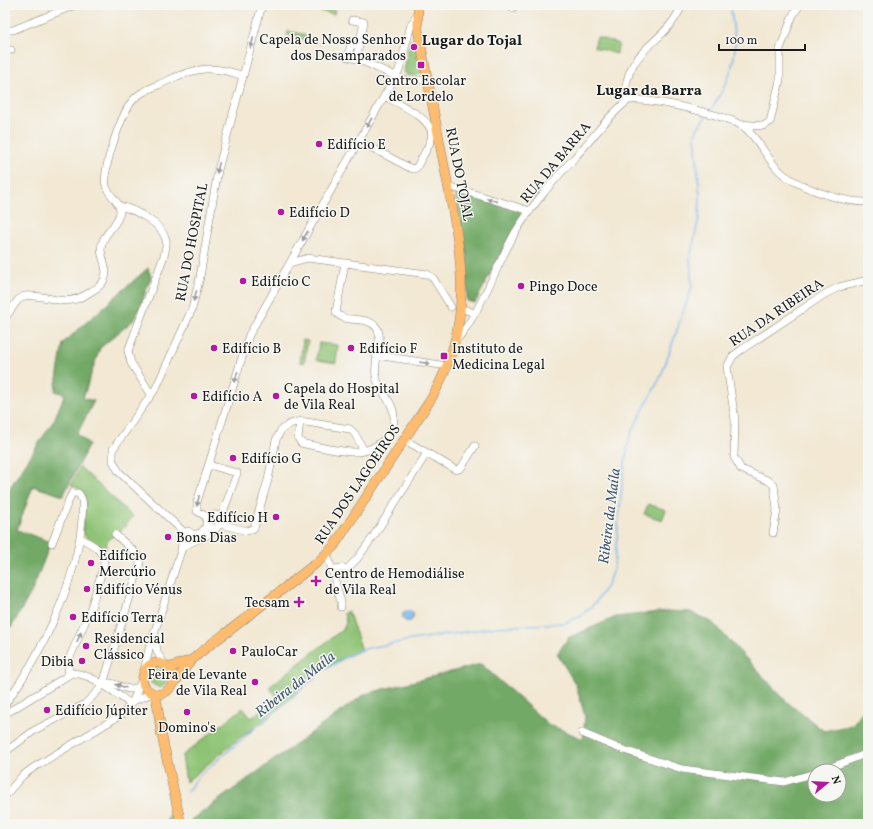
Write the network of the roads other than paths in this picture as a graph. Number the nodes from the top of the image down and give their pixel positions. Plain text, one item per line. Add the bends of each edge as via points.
1 (75, 5) edge
2 (262, 5) edge
3 (682, 5) edge
4 (800, 5) edge
5 (419, 8) edge
6 (352, 20) dead end
7 (5, 30) edge
8 (243, 76) junction
9 (395, 76) junction
10 (428, 80) junction
11 (384, 96) junction
12 (625, 103) junction
13 (738, 123) junction
14 (359, 141) junction
15 (448, 186) junction
16 (868, 202) edge
17 (119, 206) junction
18 (530, 211) junction
19 (290, 263) junction
20 (345, 263) junction
21 (868, 280) edge
22 (451, 307) dead end
23 (461, 311) junction
24 (473, 316) junction
25 (5, 318) edge
26 (455, 342) junction
27 (376, 355) junction
28 (447, 366) junction
29 (151, 394) junction
30 (300, 421) junction
31 (404, 440) junction
32 (475, 446) dead end
33 (364, 451) junction
34 (427, 454) junction
35 (209, 465) junction
36 (207, 517) junction
37 (218, 524) junction
38 (207, 525) junction
39 (773, 533) dead end
40 (116, 534) dead end
41 (80, 538) junction
42 (189, 538) junction
43 (52, 543) dead end
44 (327, 553) junction
45 (332, 569) junction
46 (341, 607) dead end
47 (155, 634) junction
48 (192, 659) junction
49 (166, 666) junction
50 (68, 674) junction
51 (143, 674) junction
52 (103, 684) junction
53 (138, 687) junction
54 (170, 688) junction
55 (154, 694) junction
56 (132, 702) junction
57 (5, 704) edge
58 (5, 714) edge
59 (582, 733) dead end
60 (164, 743) junction
61 (5, 752) edge
62 (868, 753) edge
63 (842, 763) edge
64 (807, 775) edge
65 (5, 796) edge
66 (181, 824) edge

1 - 7 street via 13,30
2 -> 8 street, RUA DO HOSPITAL
3 - 12 street via 673,23 632,65 626,81
4 - 13 street via 793,15 780,49 780,80 769,124 763,126
5 - 9 street via 412,22 402,64
5 - 10 main road, RUA DO TOJAL via 418,30
6 - 9 street via 364,22 359,46 351,44 348,57
8 - 17 street via 222,69 204,68 178,76 141,93 134,99 116,133 105,177 108,192
8 -> 29 street, RUA DO HOSPITAL via 217,175 195,298 181,336
9 - 10 street via 408,81
9 - 11 street
10 - 15 main road, RUA DO TOJAL
11 -> 14 street
11 - 14 street via 422,117 432,133 417,166 414,169 410,168
12 - 13 street via 629,100 638,100 670,104
12 - 18 street, RUA DA BARRA via 552,182
13 - 16 street via 747,129 776,168 787,177 829,195
14 -> 19 street
18 -> 15 street
15 - 23 main road, RUA DO TOJAL via 461,260
17 - 25 street via 119,215 102,245 106,274 101,284 82,297 69,301 24,296
17 - 29 street via 148,219 161,231 166,240 164,256 128,351 131,363
18 - 24 street, RUA DA BARRA via 515,234
19 - 20 street via 306,258
19 -> 35 street via 248,338
20 - 22 street via 427,274 433,278
20 - 27 street via 336,312 339,316 366,321 375,326 379,336
21 - 39 street, RUA DA RIBEIRA via 825,294 740,350 729,362 727,376 735,420 735,459 742,470 774,485 777,510
23 - 24 street
23 - 26 main road, RUA DO TOJAL
24 - 26 street, RUA DA BARRA
26 - 28 main road, RUA DOS LAGOEIROS
27 -> 28 street
27 - 33 street via 376,380 392,408 394,422 384,440
28 - 31 main road, RUA DOS LAGOEIROS via 434,394
29 - 42 street, RUA DO HOSPITAL via 115,444 113,461 122,474
30 - 33 street via 350,429
30 - 33 street via 298,438 301,443 355,452
30 - 37 street via 286,426 277,437 254,528 247,532
31 - 34 street
31 - 44 main road, RUA DOS LAGOEIROS via 341,537
32 - 34 street via 457,470
34 - 45 street via 357,559 348,568
35 -> 36 street via 196,508
35 - 37 street via 237,473
36 - 37 street via 215,514 219,517
36 - 38 street
37 - 38 street
37 - 42 street via 204,537
38 - 42 street via 202,532
40 - 52 street via 138,555 140,564
41 - 43 street via 82,500 79,494 74,492 69,498
50 -> 41 street via 70,657 90,613 104,568 103,557 98,550
41 - 57 street via 58,612 42,644
42 - 47 street via 181,551
44 - 45 street
44 - 48 main road, RUA DOS LAGOEIROS
45 - 46 street
47 - 49 street via 157,652
47 - 51 street
48 - 49 main road, RUA DOS LAGOEIROS
48 - 54 main road, RUA DOS LAGOEIROS
49 - 51 main road via 155,663
49 - 54 main road via 173,676
50 - 52 street via 77,674
50 - 58 street via 52,687
51 - 53 street
51 - 55 main road via 144,686
53 -> 52 street via 130,689 110,682
52 - 56 street
52 - 61 street via 85,704 35,730
53 - 56 street
54 - 55 main road
54 - 60 main road via 165,696 163,708
55 - 56 street
55 - 60 main road
56 - 65 street via 126,711 114,720 27,772
59 - 64 street via 682,769 784,782
60 - 66 main road
62 - 63 street

